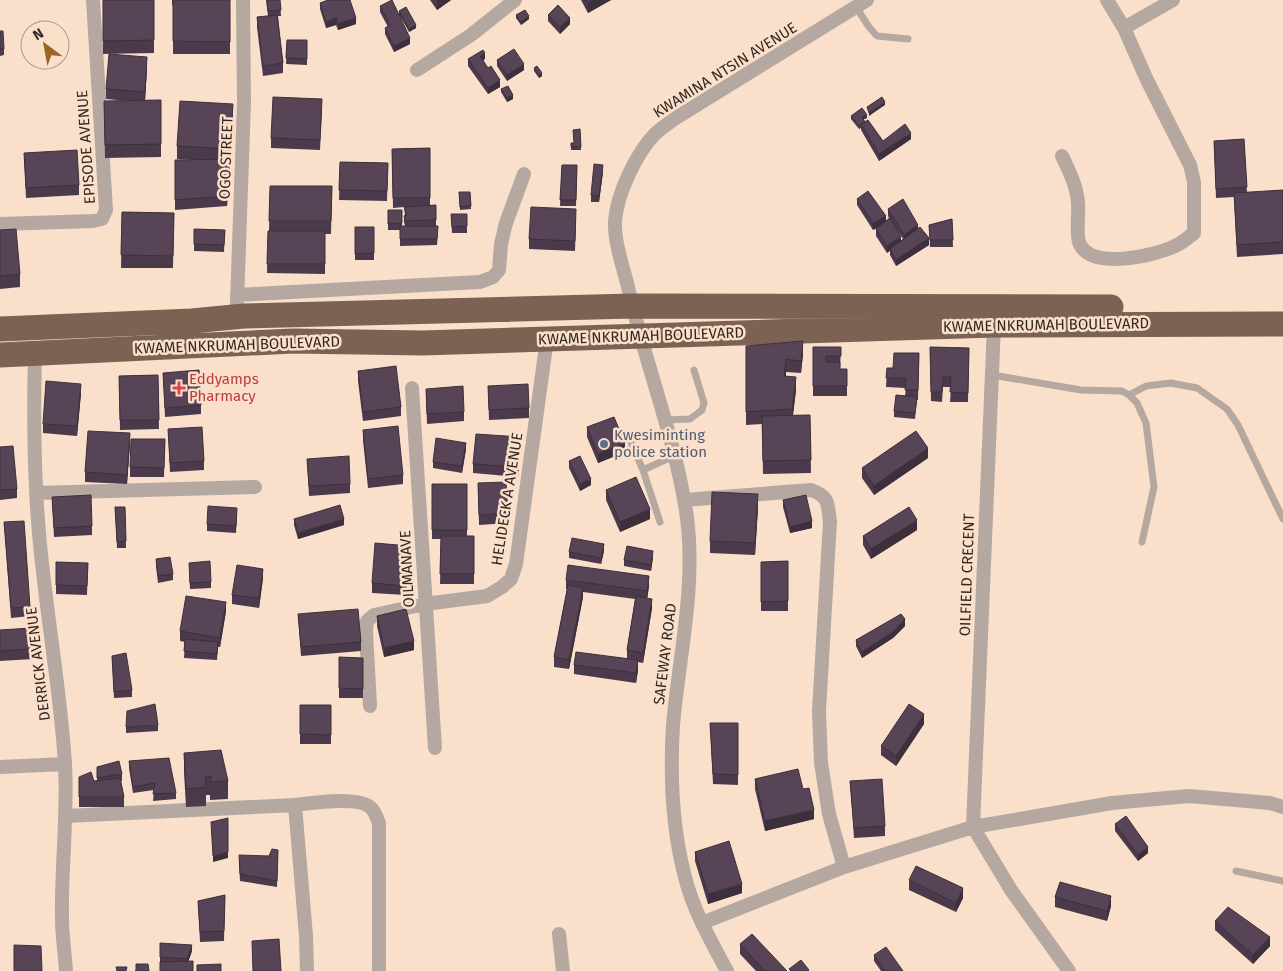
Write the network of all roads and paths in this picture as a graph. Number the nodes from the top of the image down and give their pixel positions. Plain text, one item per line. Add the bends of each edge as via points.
1 (93, 0) edge
2 (243, 0) edge
3 (515, 0) edge
4 (1107, 0) edge
5 (1173, 0) edge
6 (862, 4) edge
7 (1124, 28) junction
8 (908, 39) dead end
9 (417, 70) dead end
10 (1062, 156) dead end
11 (524, 174) dead end
12 (0, 224) edge
13 (237, 306) junction
14 (632, 306) junction
15 (1283, 308) edge
16 (1283, 324) edge
17 (994, 325) junction
18 (0, 329) edge
19 (639, 336) junction
20 (547, 340) junction
21 (34, 354) junction
22 (0, 355) edge
23 (694, 370) dead end
24 (992, 375) junction
25 (412, 388) dead end
26 (1129, 395) junction
27 (664, 420) junction
28 (630, 440) dead end
29 (674, 456) junction
30 (644, 470) junction
31 (255, 487) dead end
32 (36, 493) junction
33 (684, 500) junction
34 (1283, 519) edge
35 (660, 522) dead end
36 (1142, 542) dead end
37 (425, 604) junction
38 (370, 706) dead end
39 (435, 748) dead end
40 (65, 764) junction
41 (0, 767) edge
42 (295, 805) junction
43 (1283, 807) edge
44 (66, 816) junction
45 (973, 827) junction
46 (844, 867) junction
47 (1236, 871) dead end
48 (1283, 881) edge
49 (702, 923) junction
50 (559, 934) dead end
51 (66, 971) edge
52 (307, 971) edge
53 (379, 971) edge
54 (564, 971) edge
55 (727, 971) edge
56 (1069, 971) edge

1 - 12 street, EPISODE AVENUE via 106,210 102,219 93,221
2 - 13 street, OGO STREET via 244,102
3 - 9 street via 471,35
4 - 7 street
5 - 7 street
6 - 8 lane via 869,27 877,36
6 - 14 street, KWAMINA NTSIN AVENUE via 678,116 644,147 627,179 615,221
7 - 10 street via 1190,165 1194,182 1194,233 1176,246 1156,253 1121,259 1096,258 1085,251 1079,241 1077,190
11 - 13 street via 506,223 499,270 493,277 480,282
13 - 14 highway, KWAME NKRUMAH BOULEVARD
13 - 18 highway, KWAME NKRUMAH BOULEVARD via 192,321
14 - 15 highway, KWAME NKRUMAH BOULEVARD
14 - 19 street, KWAMINA NTSIN AVENUE
16 - 17 highway, KWAME NKRUMAH BOULEVARD
17 - 19 highway, KWAME NKRUMAH BOULEVARD
17 - 24 street, OILFIELD CRECENT
19 - 20 highway, KWAME NKRUMAH BOULEVARD
19 - 27 street, SAFEWAY ROAD
20 - 21 highway, KWAME NKRUMAH BOULEVARD via 423,343 293,341
20 - 37 street, HELIDECK A AVENUE via 516,564 511,578 487,596
21 - 22 highway, KWAME NKRUMAH BOULEVARD
21 - 32 street, DERRICK AVENUE
23 - 27 lane via 704,403 702,410 690,419
24 - 26 lane via 1081,390 1122,391
24 - 45 street, OILFIELD CRECENT
25 - 37 street, OILMANAVE
26 - 34 lane via 1146,386 1172,383 1197,388 1227,409 1238,425
26 - 36 lane via 1137,403 1146,423 1154,486
27 - 29 street, SAFEWAY ROAD
28 - 30 lane
29 - 30 lane
29 - 33 street, SAFEWAY ROAD
30 - 35 lane
31 - 32 street
32 - 40 street, DERRICK AVENUE
33 - 46 street via 811,490 823,494 826,500 830,521 819,711 821,763 829,814
33 - 49 street, SAFEWAY ROAD via 690,574 671,779 685,877
37 - 38 street, HELIDECK A AVENUE via 374,615 367,621
37 - 39 street, OILMANAVE
40 - 41 street
40 - 44 street, DERRICK AVENUE
42 - 44 street
42 - 52 street
42 - 53 street via 331,801 363,803 372,808 379,823
43 - 45 street via 1188,796 1112,803
44 - 51 street, DERRICK AVENUE via 62,919
45 - 46 street
45 - 56 street via 1011,890
46 - 49 street
47 - 48 lane
49 - 55 street, SAFEWAY ROAD
50 - 54 street

